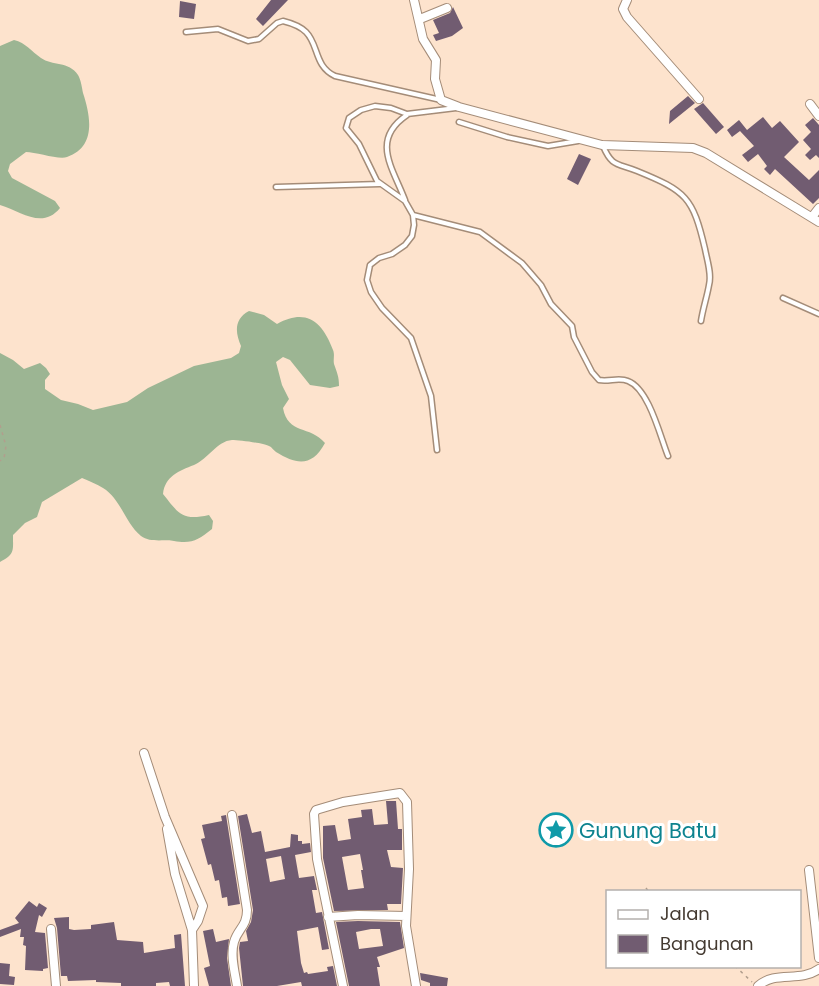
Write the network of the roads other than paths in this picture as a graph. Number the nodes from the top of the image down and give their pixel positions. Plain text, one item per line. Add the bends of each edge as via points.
1 (414, 0) edge
2 (627, 0) edge
3 (447, 8) dead end
4 (420, 19) junction
5 (186, 32) dead end
6 (699, 99) dead end
7 (441, 100) junction
8 (810, 104) dead end
9 (459, 107) junction
10 (407, 114) junction
11 (819, 116) edge
12 (459, 122) dead end
13 (582, 140) junction
14 (602, 145) junction
15 (380, 184) junction
16 (276, 187) dead end
17 (405, 201) junction
18 (819, 208) edge
19 (413, 215) junction
20 (816, 220) edge
21 (783, 297) dead end
22 (819, 314) edge
23 (701, 321) dead end
24 (437, 450) dead end
25 (668, 456) dead end
26 (144, 753) dead end
27 (232, 815) dead end
28 (165, 817) junction
29 (809, 870) dead end
30 (406, 916) junction
31 (328, 917) junction
32 (51, 929) dead end
33 (192, 930) junction
34 (819, 958) edge
35 (819, 969) edge
36 (56, 986) edge
37 (194, 986) edge
38 (237, 986) edge
39 (343, 986) edge
40 (416, 986) edge
41 (757, 986) edge

1 - 4 street
2 - 6 street via 623,9 627,17
3 - 4 street
4 - 7 street via 423,39 436,60 435,79
5 - 7 lane via 218,29 248,41 259,39 283,21 305,31 327,72
7 - 9 street
8 - 11 street
9 - 10 lane
9 - 13 street
10 - 15 lane via 375,106 361,110 347,123 346,128
10 - 17 lane via 385,142 387,159
12 - 13 lane via 548,147
13 - 14 street
14 - 20 street via 693,148
14 - 23 lane via 615,164 660,180 693,206 710,283
15 - 16 lane
15 - 17 lane
17 - 19 lane
18 - 20 street
19 - 24 lane via 412,236 392,254 370,265 368,280 382,308 411,338 431,396
19 - 25 lane via 480,232 522,262 551,304 572,326 574,338 599,380 627,380 645,396
21 - 22 lane
26 - 28 street
27 - 38 street via 247,910 246,923 232,949
28 - 33 street via 175,874
28 - 33 street via 202,906
29 - 34 street
30 - 31 street
30 - 31 street via 408,813 407,802 400,793 316,810 317,859
30 - 40 street
31 - 39 street
32 - 36 street
33 - 37 street
35 - 41 street via 805,976 773,977

